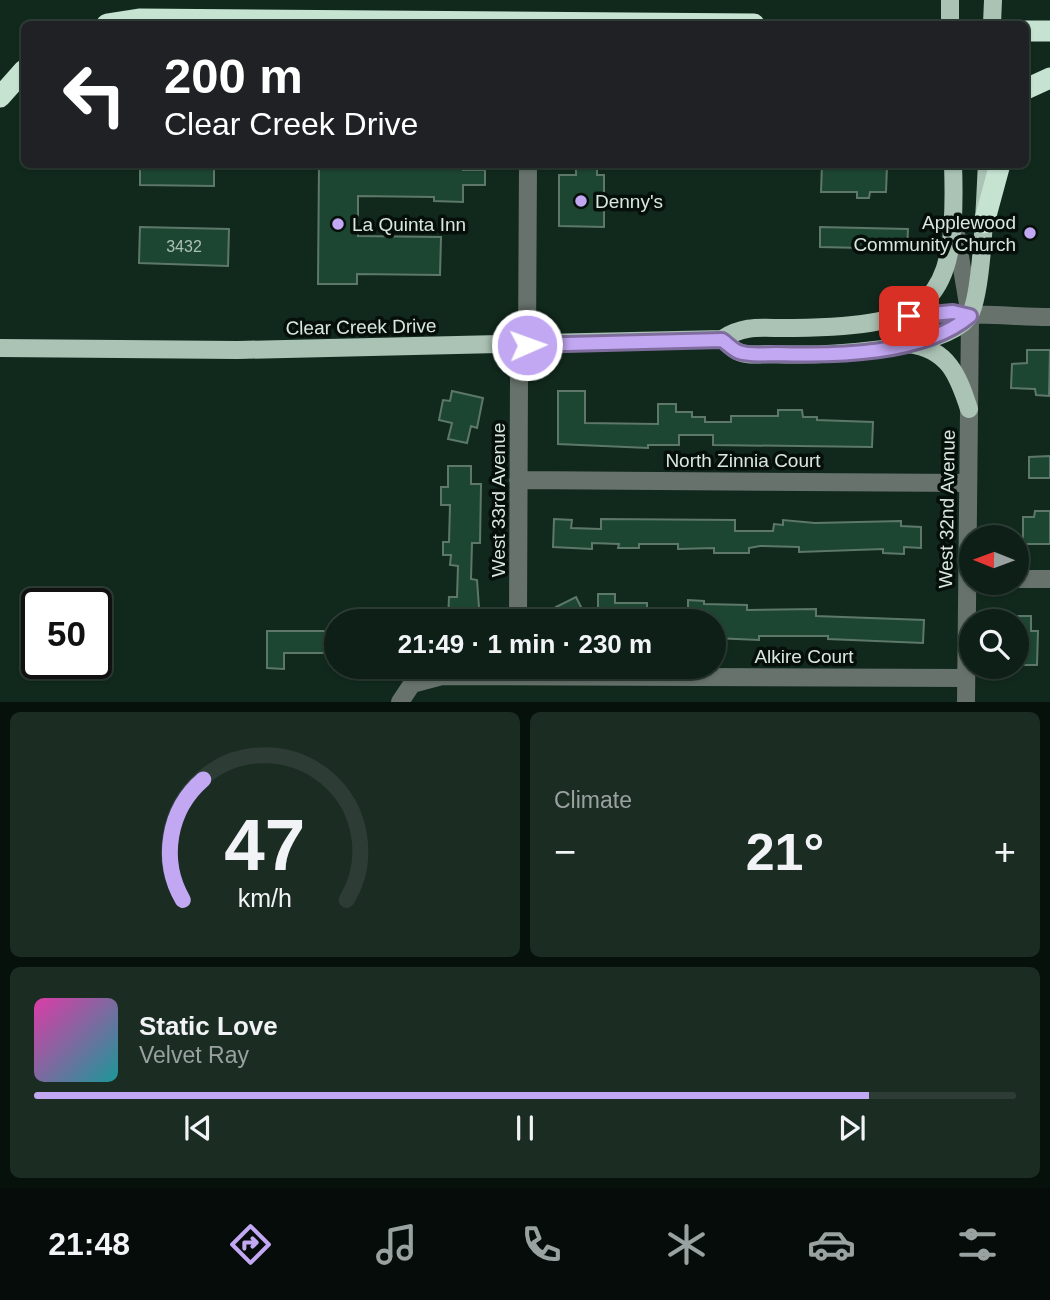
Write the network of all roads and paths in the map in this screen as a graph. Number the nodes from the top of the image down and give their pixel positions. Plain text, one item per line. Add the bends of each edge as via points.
1 (950, 0) edge
2 (993, 0) edge
3 (126, 21) edge
4 (385, 21) edge
5 (950, 21) edge
6 (992, 21) edge
7 (1029, 31) edge
8 (1050, 31) edge
9 (21, 72) edge
10 (1050, 78) edge
11 (1029, 88) edge
12 (0, 97) edge
13 (528, 168) edge
14 (953, 168) edge
15 (986, 168) edge
16 (999, 168) edge
17 (955, 222) junction
18 (984, 223) junction
19 (970, 316) junction
20 (1050, 317) edge
21 (890, 319) junction
22 (722, 340) junction
23 (902, 344) junction
24 (527, 345) junction
25 (0, 348) edge
26 (519, 378) dead end
27 (969, 409) junction
28 (518, 480) junction
29 (968, 483) junction
30 (968, 525) edge
31 (1029, 579) edge
32 (1050, 579) edge
33 (518, 609) edge
34 (726, 674) edge
35 (959, 678) edge
36 (427, 679) edge
37 (966, 679) edge
38 (400, 702) edge
39 (966, 702) edge

1 - 5 main road
2 - 6 main road
3 - 4 highway
7 - 8 highway
9 - 12 highway
10 - 11 highway
13 - 24 street
14 - 17 main road, West 32nd Avenue
15 - 18 main road, West 32nd Avenue
16 - 18 highway
17 - 19 street, West 32nd Avenue
17 - 21 main road via 945,270 934,293 914,311
18 - 19 main road, West 32nd Avenue
19 - 20 street
19 - 21 street, Clear Creek Drive via 953,312
19 - 23 main road, Clear Creek Drive via 943,333
19 - 27 street, West 32nd Avenue
21 - 22 main road, Clear Creek Drive via 829,327 739,328
22 - 23 main road, Clear Creek Drive via 740,353 801,355 843,354
22 - 24 main road, Clear Creek Drive
23 - 27 main road via 931,349 947,360
24 - 25 main road, Clear Creek Drive
26 - 28 street, West 33rd Avenue
27 - 29 street, West 32nd Avenue
28 - 29 street, North Zinnia Court
28 - 33 street, West 33rd Avenue
29 - 30 street, West 32nd Avenue
31 - 32 street
34 - 35 street, Alkire Court
36 - 38 street, Alkire Court via 412,684
37 - 39 street, West 32nd Avenue

